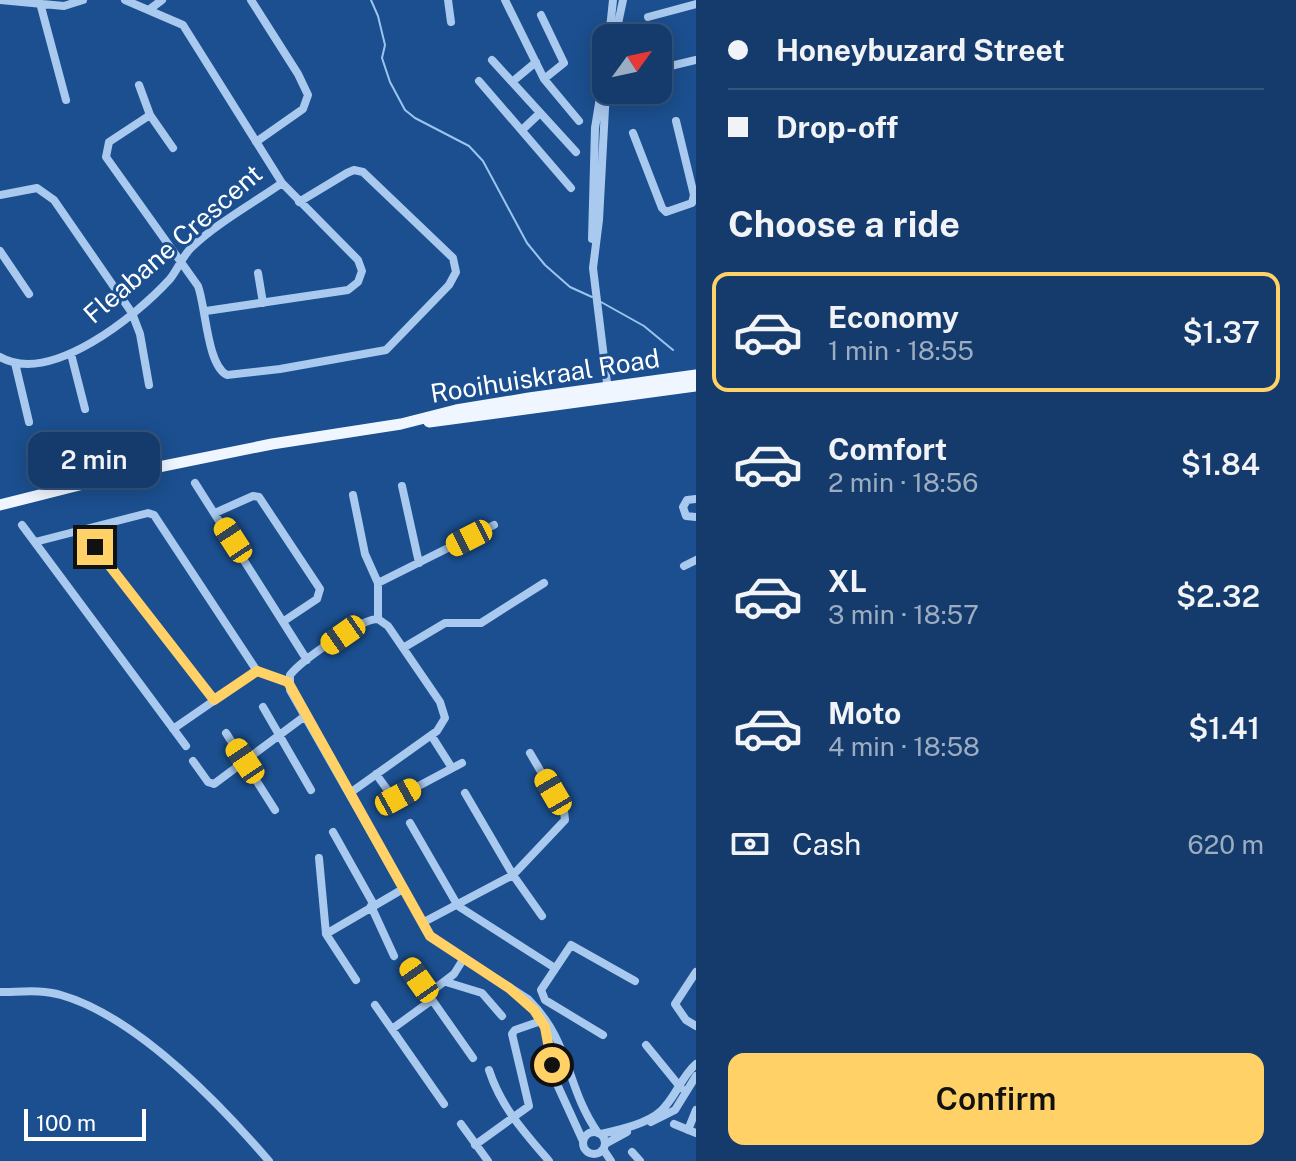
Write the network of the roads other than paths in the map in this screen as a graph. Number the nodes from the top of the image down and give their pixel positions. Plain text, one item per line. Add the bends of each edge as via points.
1 (0, 0) edge
2 (83, 0) edge
3 (125, 0) edge
4 (162, 0) edge
5 (251, 0) edge
6 (448, 0) edge
7 (505, 0) edge
8 (613, 0) edge
9 (623, 0) edge
10 (40, 3) junction
11 (696, 4) edge
12 (150, 9) junction
13 (541, 15) dead end
14 (648, 17) dead end
15 (451, 22) dead end
16 (612, 24) edge
17 (616, 24) edge
18 (492, 60) dead end
19 (696, 60) edge
20 (536, 62) junction
21 (672, 66) edge
22 (544, 79) junction
23 (479, 81) dead end
24 (512, 82) junction
25 (139, 85) dead end
26 (66, 100) dead end
27 (599, 104) edge
28 (605, 104) edge
29 (540, 113) junction
30 (150, 115) junction
31 (579, 121) dead end
32 (676, 121) dead end
33 (522, 130) junction
34 (633, 133) dead end
35 (256, 142) junction
36 (173, 148) dead end
37 (576, 152) dead end
38 (696, 156) edge
39 (686, 158) junction
40 (282, 183) junction
41 (571, 188) dead end
42 (0, 195) edge
43 (299, 202) junction
44 (594, 247) junction
45 (0, 251) edge
46 (182, 261) junction
47 (258, 273) dead end
48 (29, 294) dead end
49 (263, 303) junction
50 (206, 311) junction
51 (132, 313) junction
52 (71, 354) junction
53 (0, 357) edge
54 (15, 363) junction
55 (696, 375) edge
56 (149, 385) dead end
57 (607, 386) junction
58 (696, 386) edge
59 (609, 399) junction
60 (85, 409) dead end
61 (29, 422) dead end
62 (401, 424) junction
63 (195, 483) dead end
64 (402, 486) dead end
65 (353, 495) dead end
66 (696, 499) edge
67 (0, 505) edge
68 (215, 513) junction
69 (696, 518) edge
70 (22, 525) dead end
71 (494, 525) dead end
72 (82, 530) junction
73 (35, 542) junction
74 (696, 560) edge
75 (419, 563) junction
76 (684, 566) dead end
77 (378, 583) junction
78 (544, 583) dead end
79 (378, 619) junction
80 (284, 621) junction
81 (403, 648) junction
82 (307, 660) junction
83 (257, 671) junction
84 (288, 682) junction
85 (214, 700) junction
86 (263, 707) dead end
87 (305, 716) junction
88 (173, 729) junction
89 (226, 733) dead end
90 (279, 733) junction
91 (431, 735) junction
92 (186, 746) dead end
93 (530, 753) dead end
94 (193, 761) dead end
95 (245, 761) junction
96 (462, 763) dead end
97 (452, 768) junction
98 (376, 774) junction
99 (311, 790) dead end
100 (350, 793) junction
101 (465, 793) dead end
102 (275, 810) dead end
103 (410, 823) dead end
104 (333, 832) dead end
105 (319, 858) dead end
106 (513, 875) junction
107 (403, 889) junction
108 (373, 906) junction
109 (458, 906) junction
110 (542, 916) dead end
111 (422, 923) junction
112 (326, 934) junction
113 (394, 956) dead end
114 (464, 958) junction
115 (409, 967) dead end
116 (555, 968) junction
117 (696, 972) edge
118 (356, 980) dead end
119 (635, 981) dead end
120 (446, 982) junction
121 (509, 988) junction
122 (0, 992) edge
123 (430, 997) junction
124 (375, 1005) dead end
125 (502, 1016) dead end
126 (541, 1021) junction
127 (696, 1026) edge
128 (392, 1029) junction
129 (603, 1035) dead end
130 (646, 1045) dead end
131 (473, 1058) dead end
132 (696, 1064) edge
133 (489, 1070) dead end
134 (692, 1079) edge
135 (678, 1086) junction
136 (687, 1091) junction
137 (444, 1104) dead end
138 (696, 1110) edge
139 (513, 1119) junction
140 (461, 1124) dead end
141 (641, 1124) junction
142 (674, 1124) dead end
143 (692, 1132) edge
144 (583, 1141) junction
145 (475, 1145) junction
146 (600, 1146) edge
147 (632, 1152) dead end
148 (269, 1161) edge
149 (488, 1161) edge
150 (549, 1161) edge
151 (611, 1161) edge
152 (640, 1161) edge

1 - 10 street
2 - 10 street via 64,6
3 - 12 street, Fleabane Crescent
4 - 12 street
5 - 35 street via 308,95 303,109
6 - 15 street
7 - 20 street
8 - 16 street
9 - 17 street
10 - 26 street
11 - 14 street
12 - 35 street, Fleabane Crescent via 186,29
13 - 22 street via 564,63
18 - 24 street
19 - 21 street
20 - 22 street
20 - 24 street
22 - 31 street
23 - 33 street
24 - 29 street
25 - 30 street
27 - 44 street
28 - 44 street
29 - 33 street
29 - 37 street
30 - 36 street
30 - 46 street via 109,142 106,157
32 - 39 street
33 - 41 street
34 - 39 street via 664,211 694,200
35 - 40 street, Fleabane Crescent
38 - 39 street
40 - 43 street
40 - 46 street, Fleabane Crescent via 202,239
42 - 51 street via 30,188 48,194
43 - 49 street via 358,260 361,277 348,290
43 - 50 street via 347,173 363,172 453,258 454,279 383,352 235,376 221,372 214,359
44 - 57 street
45 - 48 street
46 - 50 street
46 - 51 street, Fleabane Crescent
47 - 49 street
49 - 50 street
51 - 52 street, Fleabane Crescent
51 - 56 street
52 - 54 street, Fleabane Crescent
52 - 60 street
53 - 54 street, Fleabane Crescent
54 - 61 street
55 - 57 main road, Rooihuiskraal Road
57 - 59 street
57 - 62 main road, Rooihuiskraal Road
58 - 59 main road, Rooihuiskraal Road
59 - 62 main road, Rooihuiskraal Road
62 - 67 main road, Rooihuiskraal Road via 214,455
63 - 68 street
64 - 75 street
65 - 77 street via 365,554
66 - 69 street via 683,507 686,516
68 - 80 street
68 - 80 street via 259,497 312,576 319,596
70 - 73 street
71 - 75 street
72 - 73 street
72 - 83 street via 154,515
72 - 85 street
73 - 88 street
74 - 76 street
75 - 77 street
77 - 79 street
78 - 81 street via 481,623 445,623
79 - 81 street
79 - 82 street via 361,623
80 - 82 street
81 - 91 street via 443,707 443,722
82 - 84 street
83 - 84 street
83 - 85 street
84 - 87 street
85 - 88 street
86 - 90 street
87 - 90 street
87 - 100 street
88 - 92 street
89 - 95 street
90 - 95 street
90 - 99 street
91 - 97 street
91 - 98 street
93 - 106 street via 566,816
94 - 95 street via 212,784
95 - 102 street
96 - 97 street
97 - 98 street via 394,799
98 - 100 street
100 - 107 street
101 - 106 street
103 - 109 street
104 - 108 street
105 - 112 street
106 - 109 street
106 - 110 street
107 - 108 street
107 - 111 street
108 - 112 street
108 - 113 street
109 - 111 street
109 - 116 street
111 - 114 street via 437,942
112 - 118 street
114 - 120 street
114 - 121 street
115 - 123 street
116 - 119 street via 574,946
116 - 129 street via 541,990 543,997
117 - 127 street via 675,1004
120 - 123 street
120 - 125 street via 485,995
121 - 126 street
121 - 146 street via 537,1008 561,1045
122 - 148 street via 59,994 118,1023 190,1077
123 - 128 street
123 - 131 street
124 - 128 street
126 - 139 street via 512,1034 529,1105
126 - 144 street via 556,1082
128 - 137 street
130 - 135 street
132 - 134 street
133 - 139 street
134 - 135 street
134 - 136 street
135 - 136 street
135 - 141 street via 661,1111
136 - 141 street via 675,1110
138 - 143 street
139 - 145 street
139 - 150 street
140 - 145 street
141 - 146 street via 621,1130
142 - 143 street
144 - 146 street via 587,1151
144 - 146 street via 589,1133
145 - 149 street
146 - 151 street
147 - 152 street

